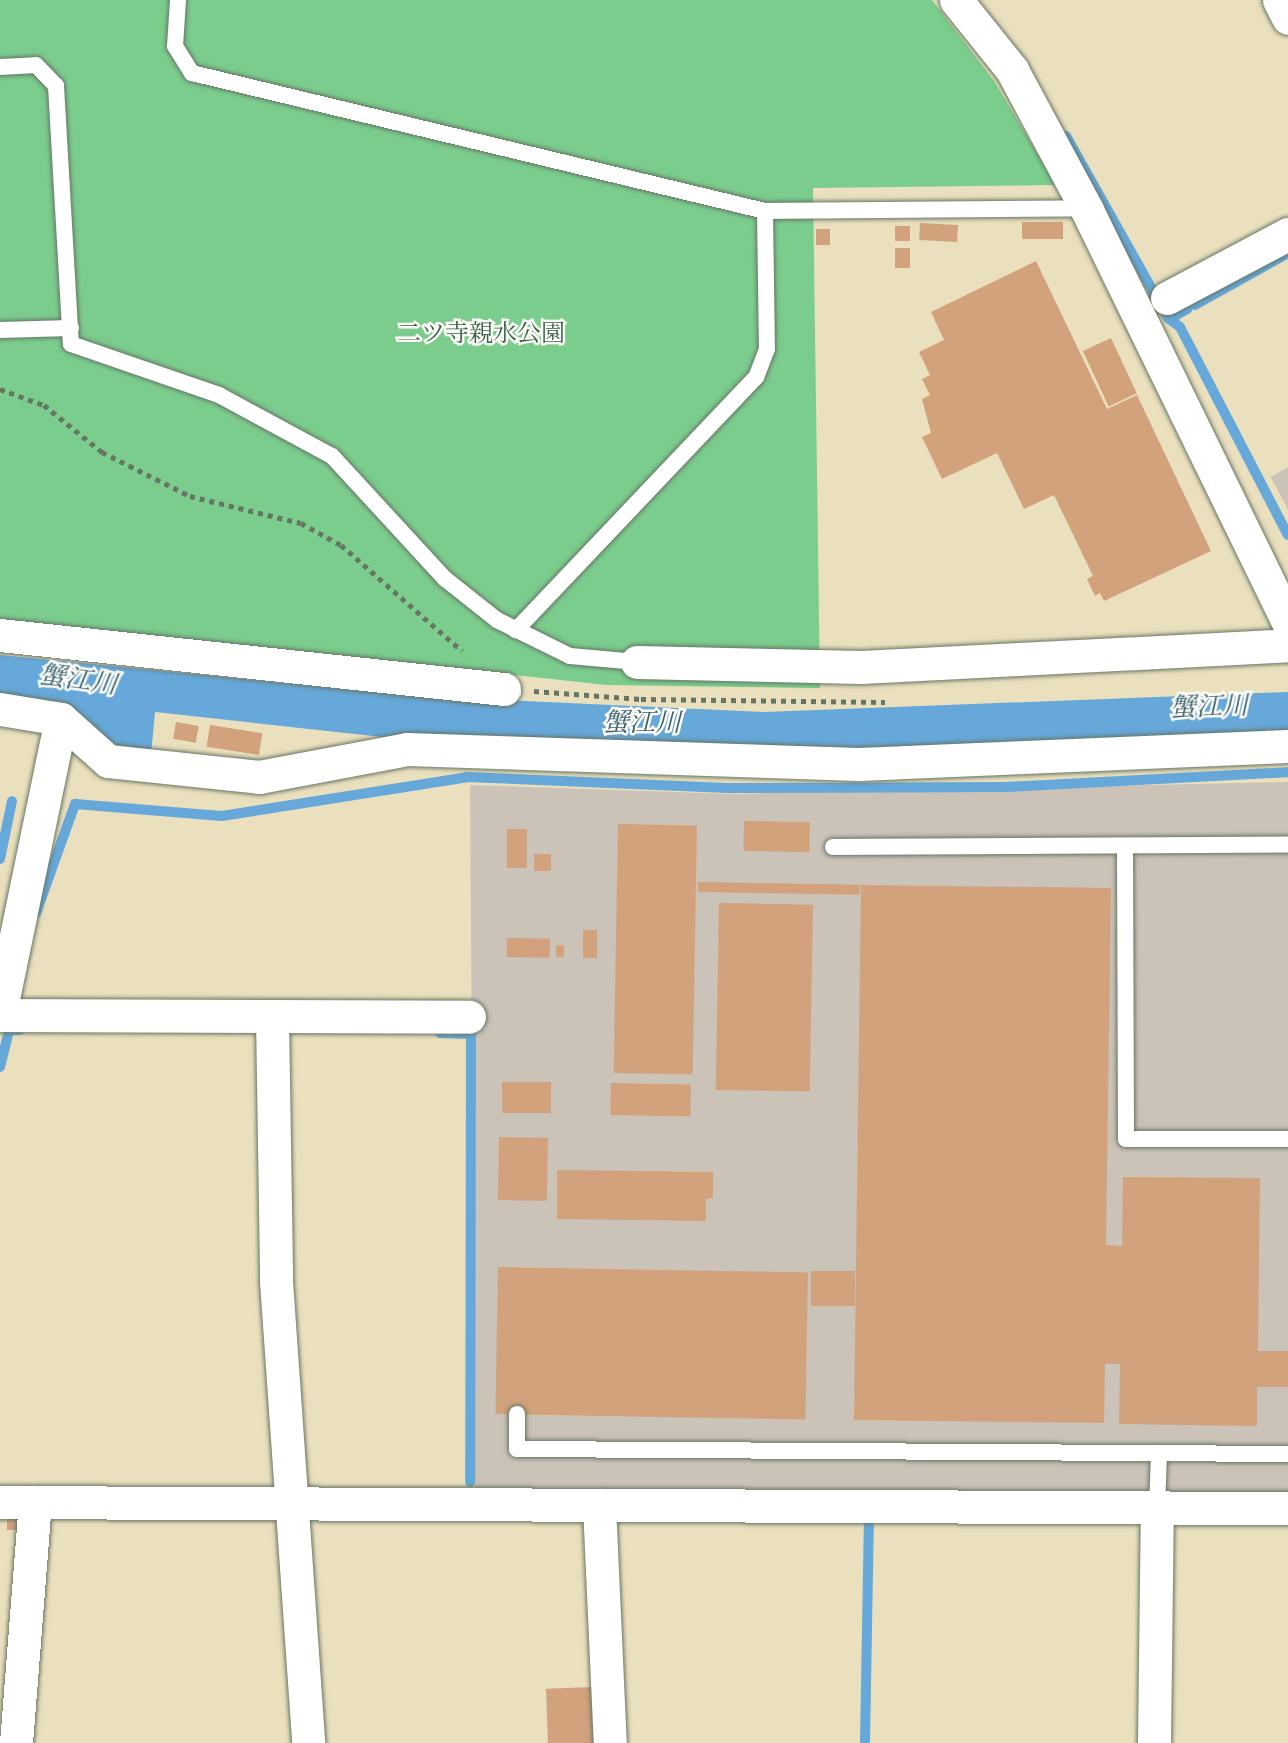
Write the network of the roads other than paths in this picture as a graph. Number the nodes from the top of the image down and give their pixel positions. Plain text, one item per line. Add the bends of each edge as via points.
1 (178, 0) edge
2 (956, 0) edge
3 (1279, 0) edge
4 (1288, 18) edge
5 (0, 67) edge
6 (1086, 208) junction
7 (765, 211) junction
8 (1288, 234) edge
9 (1167, 299) dead end
10 (71, 328) junction
11 (0, 330) edge
12 (1288, 622) edge
13 (516, 630) junction
14 (0, 635) edge
15 (1288, 645) edge
16 (637, 662) joint
17 (504, 689) road end
18 (0, 709) edge
19 (61, 719) junction
20 (1288, 746) edge
21 (1288, 845) edge
22 (1125, 846) junction
23 (834, 847) dead end
24 (0, 1014) edge
25 (272, 1016) junction
26 (469, 1017) dead end
27 (1288, 1139) edge
28 (517, 1414) dead end
29 (1159, 1453) junction
30 (1288, 1454) edge
31 (0, 1502) edge
32 (36, 1502) junction
33 (291, 1503) junction
34 (599, 1505) junction
35 (1157, 1508) junction
36 (1288, 1508) edge
37 (16, 1743) edge
38 (308, 1743) edge
39 (610, 1743) edge
40 (1154, 1743) edge

1 - 7 lane via 175,46 192,74
2 - 6 street via 1012,70
3 - 4 street
5 - 10 lane via 36,65 55,86
6 - 7 lane
6 - 12 street
7 - 13 lane via 767,348 756,377
8 - 9 street
10 - 11 lane
10 - 13 lane via 72,344 219,395 332,456 444,578
13 - 16 lane via 570,656
14 - 17 street
15 - 16 street via 861,667
18 - 19 street
19 - 20 street via 108,761 259,777 407,749 858,764
19 - 24 street
21 - 22 lane
22 - 23 lane
22 - 27 lane via 1126,1139
24 - 25 street
25 - 26 street
25 - 33 street via 276,1281
28 - 29 lane via 517,1449
29 - 30 lane
29 - 35 lane
31 - 32 street
32 - 33 street
32 - 37 street
33 - 34 street
33 - 38 street
34 - 35 street
34 - 39 street
35 - 36 street
35 - 40 street

